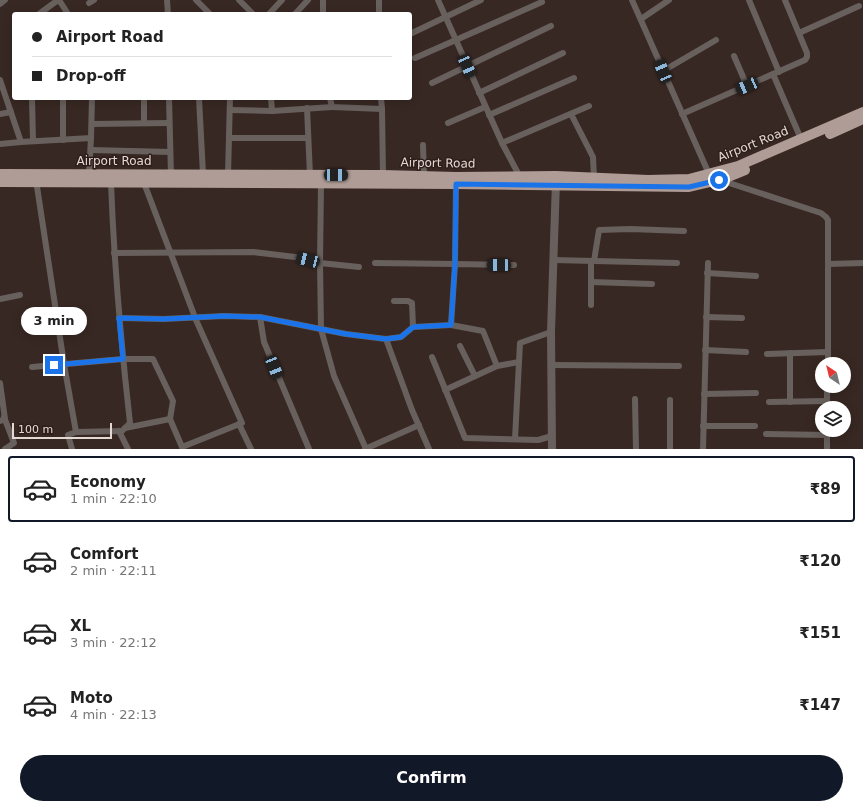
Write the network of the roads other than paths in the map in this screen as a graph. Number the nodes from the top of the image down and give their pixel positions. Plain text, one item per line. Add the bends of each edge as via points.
1 (5, 0) edge
2 (59, 0) edge
3 (167, 0) edge
4 (196, 0) edge
5 (239, 0) edge
6 (282, 0) edge
7 (308, 0) edge
8 (322, 0) edge
9 (379, 0) edge
10 (438, 0) edge
11 (481, 0) edge
12 (632, 0) edge
13 (669, 0) edge
14 (749, 0) edge
15 (786, 0) edge
16 (471, 2) edge
17 (542, 2) dead end
18 (0, 4) edge
19 (859, 6) dead end
20 (43, 12) edge
21 (67, 12) edge
22 (168, 12) edge
23 (208, 12) edge
24 (251, 12) edge
25 (271, 12) edge
26 (297, 12) edge
27 (323, 12) edge
28 (379, 12) edge
29 (445, 16) junction
30 (641, 19) junction
31 (551, 26) dead end
32 (412, 33) edge
33 (799, 33) junction
34 (716, 40) dead end
35 (456, 41) junction
36 (563, 53) dead end
37 (734, 56) dead end
38 (415, 58) dead end
39 (467, 66) junction
40 (663, 71) junction
41 (776, 73) junction
42 (574, 78) dead end
43 (0, 80) edge
44 (432, 82) dead end
45 (747, 86) junction
46 (479, 92) junction
47 (32, 100) edge
48 (63, 100) edge
49 (92, 100) edge
50 (144, 100) edge
51 (169, 100) edge
52 (199, 100) edge
53 (230, 100) edge
54 (271, 100) edge
55 (330, 100) edge
56 (381, 100) edge
57 (589, 106) dead end
58 (332, 107) junction
59 (485, 107) junction
60 (307, 108) junction
61 (382, 109) junction
62 (230, 110) junction
63 (272, 111) junction
64 (11, 112) junction
65 (863, 112) edge
66 (0, 114) edge
67 (571, 114) junction
68 (682, 114) junction
69 (489, 115) junction
70 (863, 120) edge
71 (144, 123) junction
72 (170, 123) junction
73 (448, 123) dead end
74 (92, 124) junction
75 (91, 138) junction
76 (229, 138) junction
77 (308, 138) junction
78 (801, 139) junction
79 (63, 140) junction
80 (33, 141) junction
81 (21, 142) junction
82 (502, 143) junction
83 (0, 144) edge
84 (423, 145) dead end
85 (91, 150) junction
86 (170, 152) junction
87 (0, 174) edge
88 (89, 174) junction
89 (171, 174) junction
90 (203, 174) junction
91 (709, 174) junction
92 (310, 175) junction
93 (228, 176) junction
94 (383, 176) junction
95 (424, 176) junction
96 (520, 177) junction
97 (36, 178) junction
98 (594, 178) junction
99 (719, 180) junction
100 (556, 181) junction
101 (0, 182) edge
102 (111, 183) junction
103 (144, 183) junction
104 (321, 184) junction
105 (456, 184) junction
106 (684, 230) dead end
107 (170, 252) junction
108 (114, 253) junction
109 (553, 260) junction
110 (592, 261) junction
111 (320, 263) junction
112 (375, 263) dead end
113 (676, 263) dead end
114 (708, 263) dead end
115 (863, 263) edge
116 (455, 264) junction
117 (828, 264) junction
118 (514, 265) dead end
119 (359, 267) dead end
120 (707, 274) junction
121 (756, 276) dead end
122 (591, 282) junction
123 (652, 284) dead end
124 (20, 296) dead end
125 (0, 299) edge
126 (394, 301) dead end
127 (591, 305) dead end
128 (260, 317) junction
129 (706, 317) junction
130 (119, 318) junction
131 (195, 318) junction
132 (742, 318) dead end
133 (451, 325) junction
134 (413, 327) junction
135 (322, 329) junction
136 (551, 332) junction
137 (386, 339) junction
138 (460, 346) dead end
139 (705, 350) junction
140 (746, 352) dead end
141 (828, 352) junction
142 (790, 353) junction
143 (768, 354) dead end
144 (432, 357) dead end
145 (828, 357) edge
146 (123, 359) junction
147 (519, 362) junction
148 (64, 364) junction
149 (551, 365) junction
150 (497, 366) junction
151 (680, 366) dead end
152 (32, 367) dead end
153 (475, 376) junction
154 (0, 383) edge
155 (445, 390) junction
156 (756, 393) dead end
157 (827, 393) edge
158 (704, 394) junction
159 (635, 399) dead end
160 (670, 400) dead end
161 (815, 401) edge
162 (827, 401) edge
163 (769, 402) dead end
164 (790, 402) junction
165 (2, 419) edge
166 (170, 419) junction
167 (239, 424) junction
168 (419, 425) junction
169 (704, 426) junction
170 (754, 426) dead end
171 (122, 429) junction
172 (76, 432) junction
173 (815, 432) edge
174 (766, 434) dead end
175 (552, 436) junction
176 (827, 437) edge
177 (515, 439) junction
178 (182, 448) edge
179 (5, 449) edge
180 (72, 449) edge
181 (128, 449) edge
182 (250, 449) edge
183 (309, 449) edge
184 (366, 449) edge
185 (430, 449) edge
186 (552, 449) edge
187 (636, 449) edge
188 (670, 449) edge
189 (703, 449) edge
190 (827, 449) edge

1 - 18 street
2 - 20 street
2 - 21 street
3 - 22 street
4 - 23 street
5 - 24 street
6 - 25 street
7 - 26 street
8 - 27 street
9 - 28 street
10 - 29 street
11 - 16 street
12 - 30 street
13 - 30 street
14 - 41 street
15 - 33 street
16 - 29 street
17 - 35 street
19 - 33 street
29 - 32 street
29 - 35 street
30 - 40 street
31 - 39 street
33 - 41 street via 807,53 805,60
34 - 40 street
35 - 38 street
35 - 39 street
36 - 46 street
37 - 45 street
39 - 44 street
39 - 46 street
40 - 68 street
41 - 45 street
41 - 78 street
42 - 69 street
43 - 64 street
45 - 68 street
46 - 59 street
47 - 80 street
48 - 79 street
49 - 74 street
50 - 71 street
51 - 72 street
52 - 90 street
53 - 62 street
54 - 63 street
55 - 58 street
56 - 61 street
57 - 67 street
58 - 60 street
58 - 61 street
59 - 69 street
59 - 73 street
60 - 63 street
60 - 77 street
61 - 94 street
62 - 63 street
62 - 76 street
64 - 66 street
64 - 81 street
65 - 78 highway, Airport Road
67 - 82 street
67 - 98 street via 593,157
68 - 91 street
69 - 82 street
70 - 99 highway, Airport Road
71 - 72 street
71 - 74 street
72 - 86 street
74 - 75 street
75 - 79 street
75 - 85 street
76 - 77 street
76 - 93 street
77 - 92 street
78 - 91 highway, Airport Road via 738,166
79 - 80 street
80 - 81 street
81 - 83 street
82 - 96 street
84 - 95 street
85 - 86 street
85 - 88 street
86 - 89 street
87 - 97 highway, Airport Road
88 - 89 highway, Airport Road
88 - 97 highway, Airport Road
89 - 90 highway, Airport Road
90 - 93 highway, Airport Road
91 - 98 highway, Airport Road via 689,179 662,180
91 - 99 street
92 - 93 highway, Airport Road
92 - 94 highway, Airport Road
94 - 95 highway, Airport Road
95 - 96 highway, Airport Road
96 - 100 highway, Airport Road
97 - 101 highway, Airport Road
97 - 102 highway, Airport Road
97 - 148 street
98 - 100 highway, Airport Road
99 - 100 highway, Airport Road via 689,187
99 - 117 street via 824,214 828,220
100 - 105 highway, Airport Road
100 - 109 street
102 - 103 highway, Airport Road
102 - 108 street
103 - 104 highway, Airport Road
103 - 107 street
104 - 105 highway, Airport Road
104 - 111 street
105 - 116 street
106 - 110 street via 599,230
107 - 108 street
107 - 111 street via 253,252
107 - 131 street
108 - 130 street
109 - 110 street
109 - 136 street
110 - 113 street
110 - 122 street
111 - 119 street
111 - 135 street
112 - 116 street
114 - 120 street
115 - 117 street
116 - 118 street
116 - 133 street
117 - 141 street
120 - 121 street
120 - 129 street
122 - 123 street
122 - 127 street
124 - 125 street
126 - 134 street via 408,301 412,304
128 - 131 street
128 - 135 street
128 - 183 street via 264,342
129 - 132 street
129 - 139 street
130 - 131 street
130 - 146 street
131 - 167 street via 242,423
133 - 134 street
133 - 150 street via 483,331
134 - 137 street via 401,337
135 - 137 street
135 - 184 street via 334,376
136 - 147 street via 520,343
136 - 149 street
137 - 168 street
138 - 153 street
139 - 140 street
139 - 158 street
141 - 142 street
141 - 145 street
142 - 143 street
142 - 164 street
144 - 155 street
146 - 148 street
146 - 166 street via 153,359 173,401
146 - 171 street via 130,423
147 - 150 street
147 - 177 street
148 - 152 street
148 - 172 street
149 - 151 street
149 - 175 street
150 - 153 street
153 - 155 street
154 - 165 street
155 - 177 street via 465,438
156 - 158 street
157 - 162 street
158 - 169 street
159 - 187 street
160 - 188 street
161 - 164 street
163 - 164 street
165 - 179 street via 14,443
166 - 171 street
166 - 178 street
167 - 178 street
167 - 182 street
168 - 184 street
168 - 185 street
169 - 170 street
169 - 189 street
171 - 172 street
171 - 181 street
172 - 180 street via 68,435
173 - 174 street
175 - 177 street via 538,440
175 - 186 street
176 - 190 street

